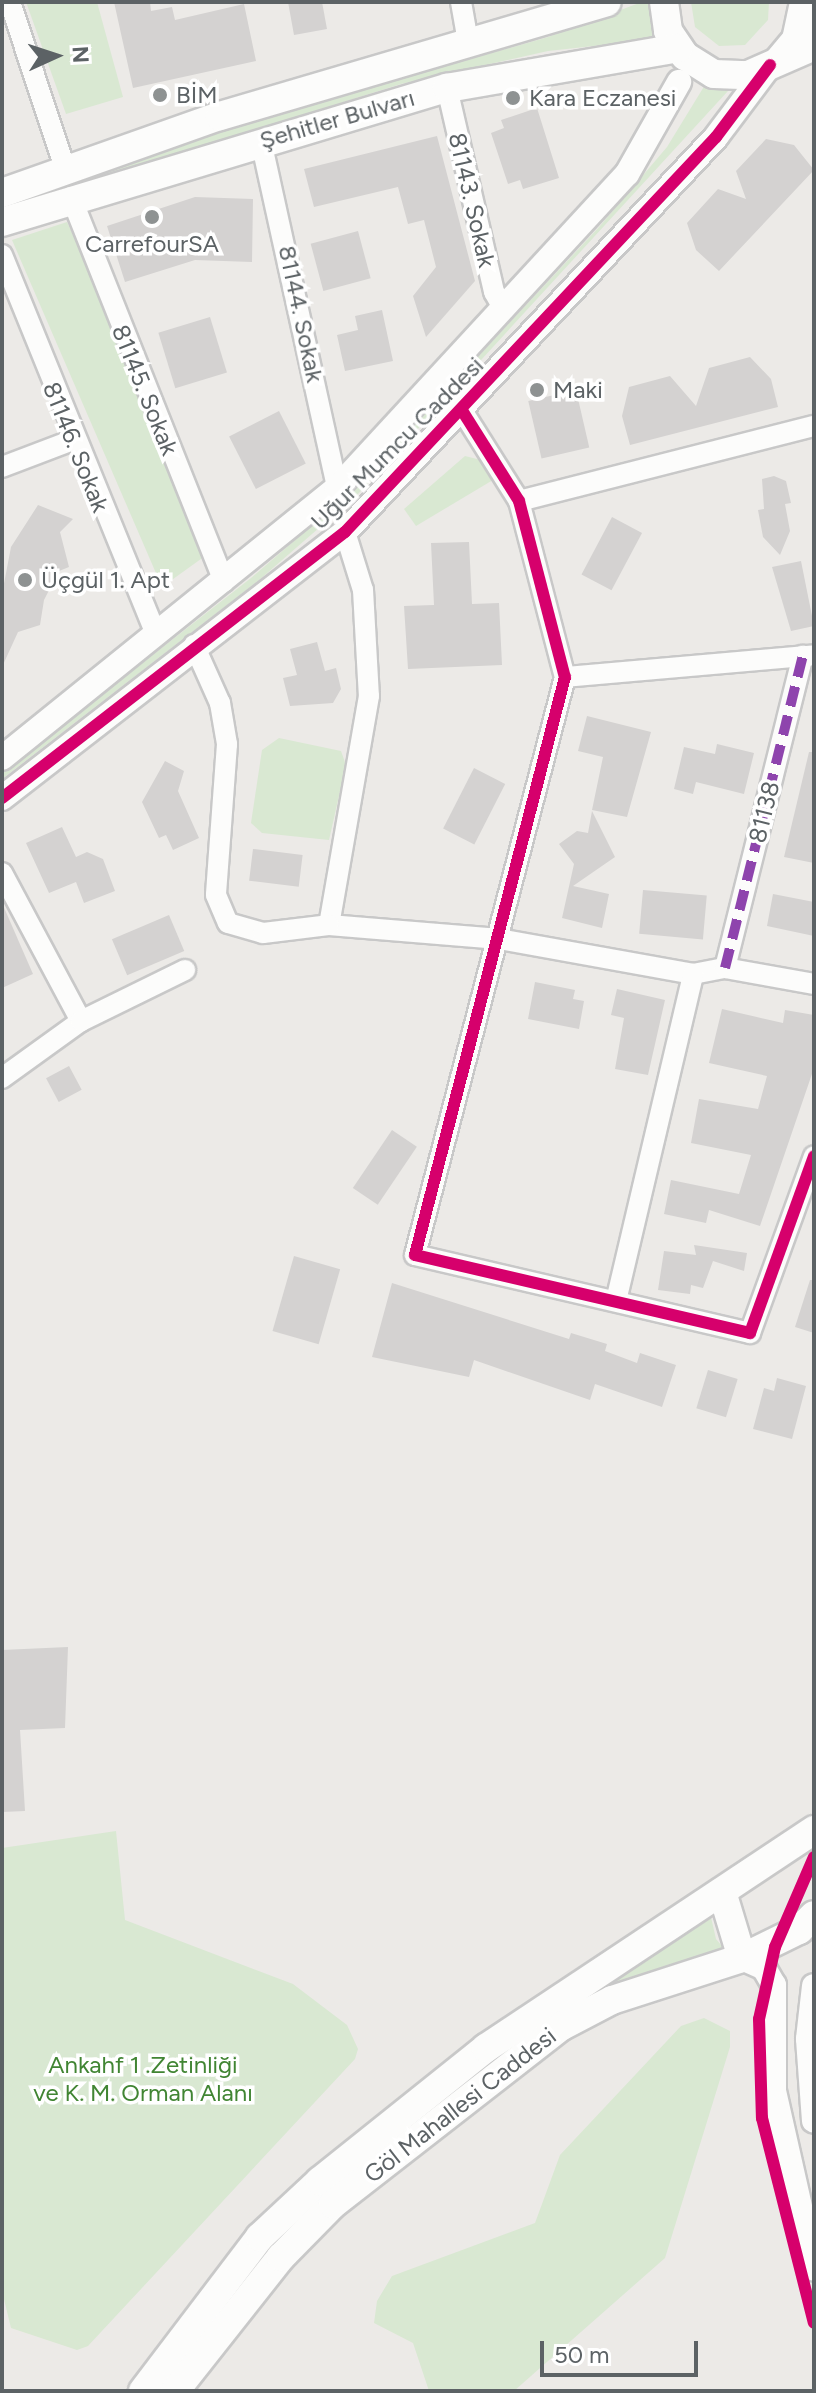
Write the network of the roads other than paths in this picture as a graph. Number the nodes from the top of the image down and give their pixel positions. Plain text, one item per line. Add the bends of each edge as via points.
1 (10, 2) edge
2 (461, 2) edge
3 (664, 2) edge
4 (804, 2) edge
5 (598, 4) edge
6 (468, 40) junction
7 (814, 46) edge
8 (681, 62) junction
9 (775, 63) junction
10 (447, 88) junction
11 (261, 141) junction
12 (65, 168) junction
13 (2, 193) edge
14 (71, 197) junction
15 (2, 222) edge
16 (2, 255) edge
17 (504, 309) junction
18 (463, 412) junction
19 (814, 426) edge
20 (73, 440) junction
21 (2, 467) edge
22 (337, 488) junction
23 (519, 501) junction
24 (345, 532) junction
25 (224, 582) junction
26 (156, 635) junction
27 (194, 645) junction
28 (808, 655) edge
29 (565, 677) junction
30 (2, 758) edge
31 (2, 798) edge
32 (2, 873) edge
33 (329, 925) junction
34 (499, 939) junction
35 (725, 968) junction
36 (185, 970) dead end
37 (693, 974) junction
38 (814, 984) edge
39 (81, 1021) junction
40 (2, 1078) edge
41 (814, 1156) edge
42 (616, 1301) junction
43 (814, 1830) edge
44 (723, 1895) junction
45 (814, 1915) edge
46 (742, 1958) junction
47 (814, 1986) edge
48 (814, 2121) edge
49 (814, 2269) edge
50 (143, 2391) edge
51 (175, 2391) edge

1 - 12 street
2 - 6 street
3 - 8 main road via 668,31
4 - 9 main road via 796,40
5 - 6 main road, Şehitler Bulvarı
6 - 12 main road, Şehitler Bulvarı
7 - 9 main road
8 - 9 main road via 714,74 748,75
8 - 10 main road, Şehitler Bulvarı
8 - 17 street, Uğur Mumcu Caddesi via 627,174
9 - 18 street, Uğur Mumcu Caddesi via 716,137
10 - 11 main road, Şehitler Bulvarı
10 - 17 street, 81143. Sokak via 494,292
11 - 14 main road, Şehitler Bulvarı
11 - 22 street, 81144. Sokak
12 - 13 main road, Şehitler Bulvarı
14 - 15 main road, Şehitler Bulvarı
14 - 25 street, 81145. Sokak
16 - 20 street, 81146. Sokak
17 - 22 street, Uğur Mumcu Caddesi
18 - 23 street
18 - 24 street, Uğur Mumcu Caddesi
19 - 23 street
20 - 21 street
20 - 26 street, 81146. Sokak
22 - 25 street, Uğur Mumcu Caddesi
23 - 29 street
24 - 27 street, Uğur Mumcu Caddesi
24 - 33 street via 363,590 369,696
25 - 26 street, Uğur Mumcu Caddesi
26 - 30 street, Uğur Mumcu Caddesi
27 - 31 street, Uğur Mumcu Caddesi
27 - 33 street via 220,703 227,744 216,895 228,923 263,933
28 - 29 street
28 - 35 street, 81138
29 - 34 street
32 - 39 street
33 - 34 street
34 - 37 street
34 - 42 street via 415,1255
35 - 37 street
35 - 38 street
36 - 39 street
37 - 42 street
39 - 40 street
41 - 42 street via 750,1333
43 - 44 main road, Göl Mahallesi Caddesi
44 - 46 main road
44 - 50 main road, Göl Mahallesi Caddesi via 640,1941 486,2048 320,2181 260,2237
45 - 46 main road, Göl Mahallesi Caddesi via 799,1930
46 - 49 street via 764,1968 774,1985 774,2091
46 - 51 main road, Göl Mahallesi Caddesi via 612,2000 562,2026 333,2204 281,2257
47 - 48 street via 808,2039

